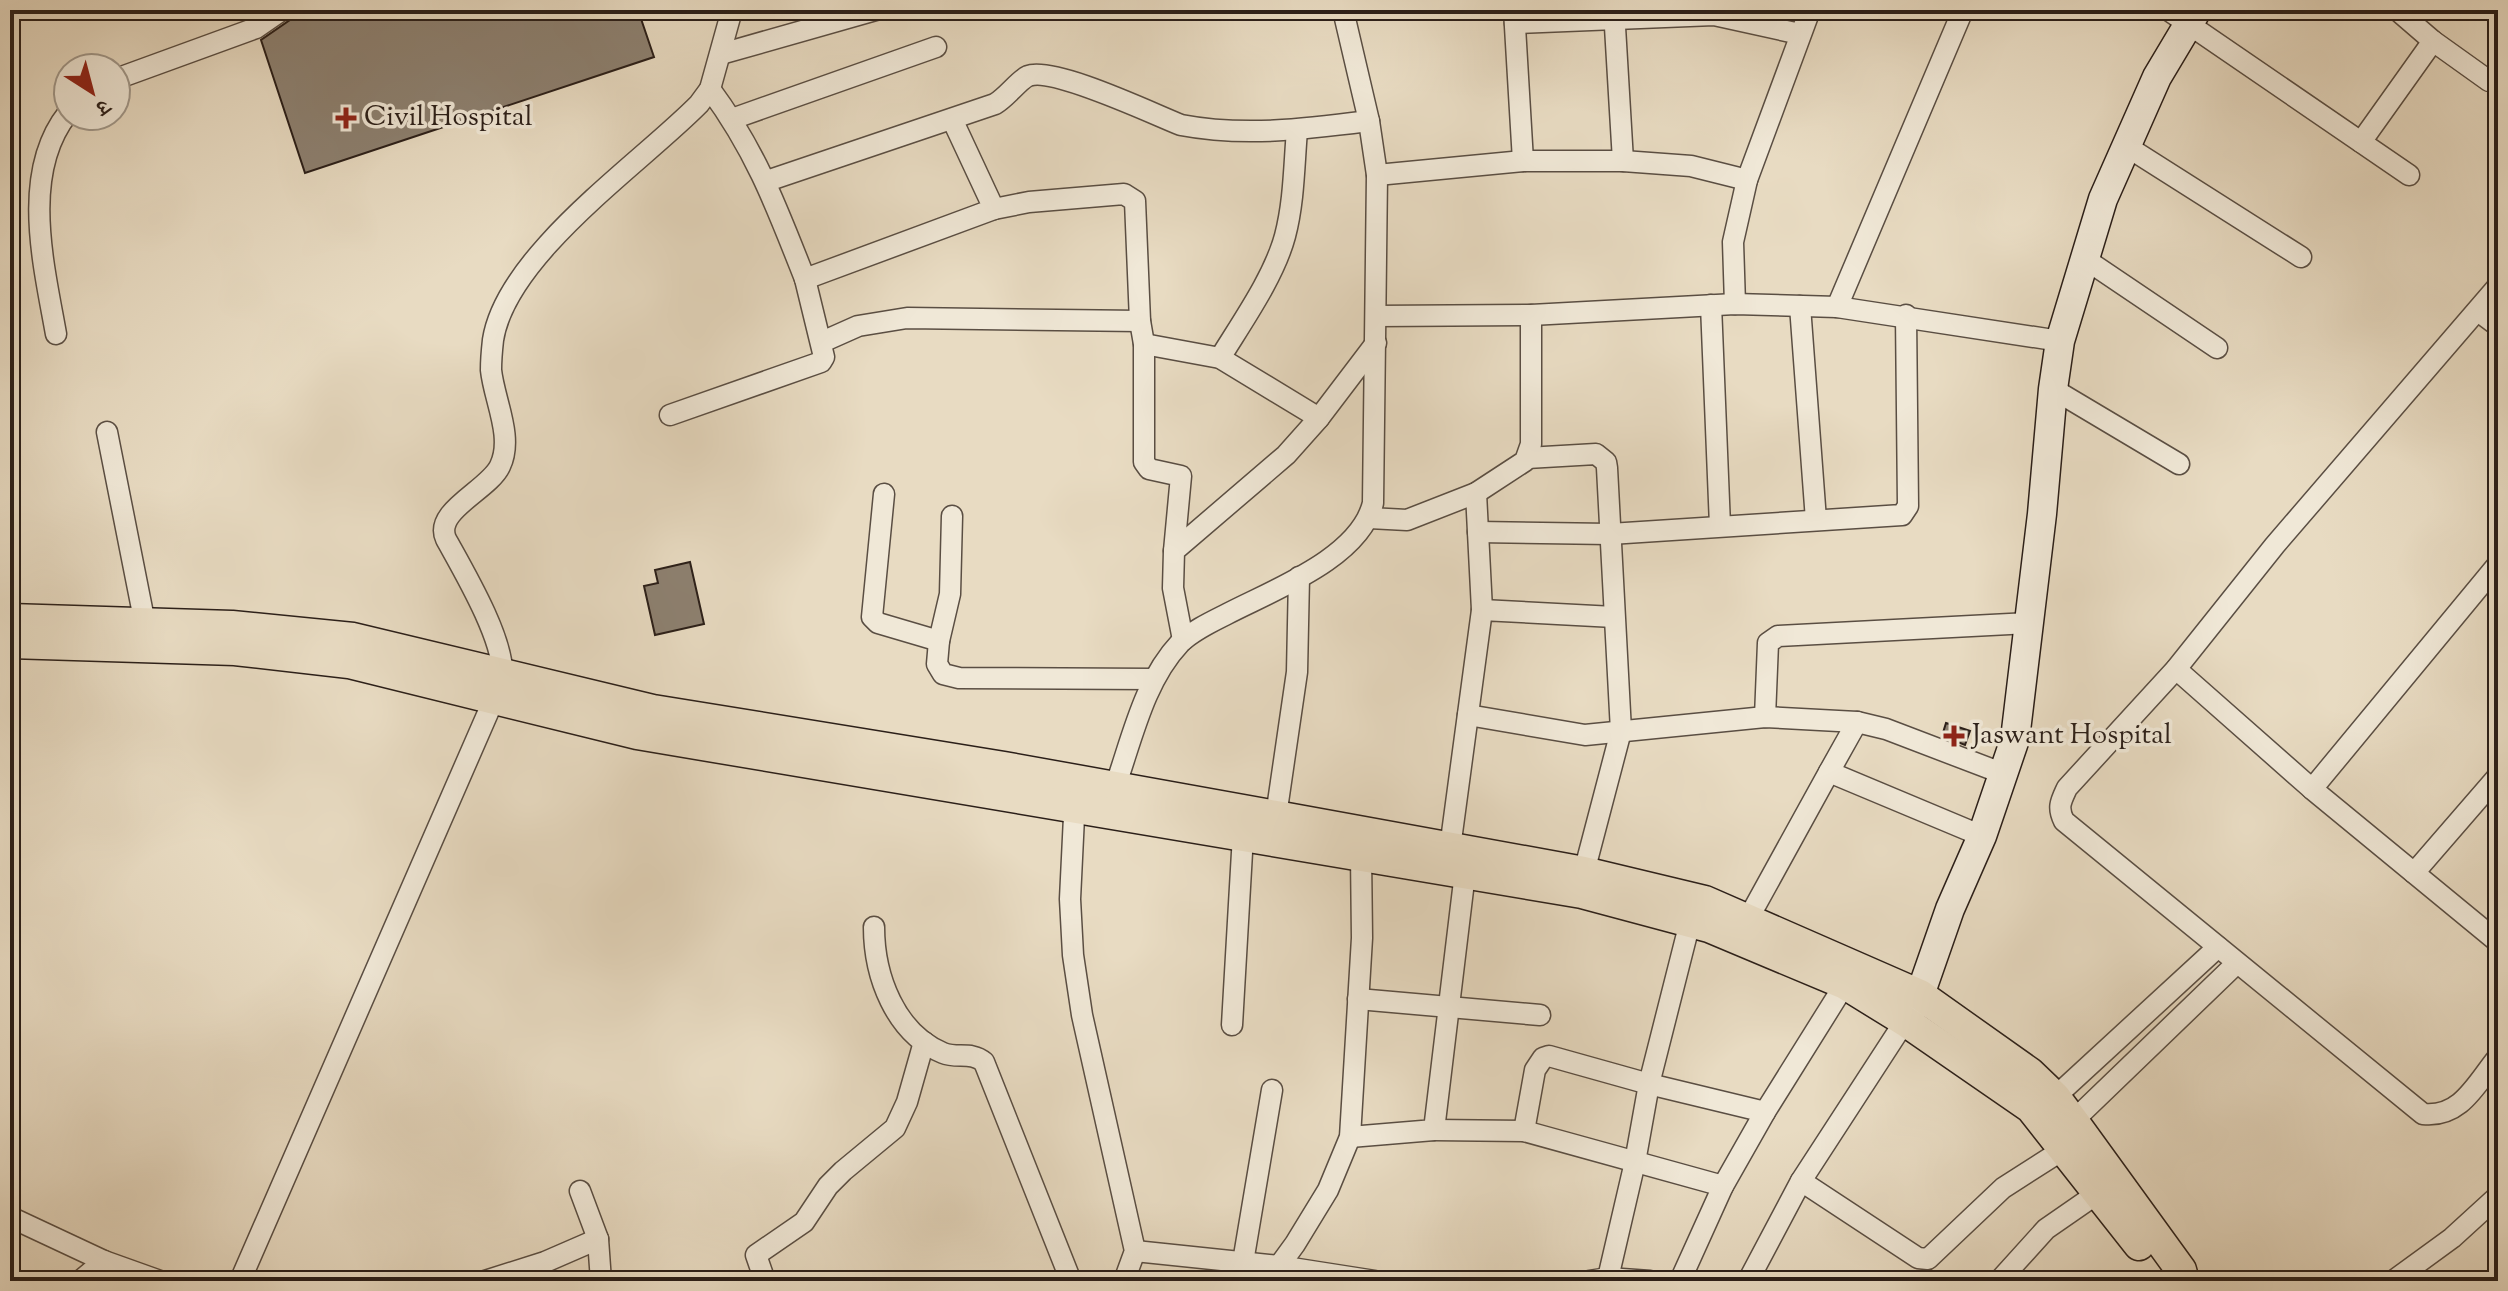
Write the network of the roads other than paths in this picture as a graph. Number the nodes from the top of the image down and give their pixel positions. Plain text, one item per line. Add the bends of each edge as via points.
1 (282, 10) edge
2 (732, 10) edge
3 (876, 10) edge
4 (1343, 10) edge
5 (1810, 10) edge
6 (1963, 10) edge
7 (2397, 10) edge
8 (1714, 13) edge
9 (1614, 14) edge
10 (2184, 14) edge
11 (1514, 16) edge
12 (1800, 34) junction
13 (2433, 41) junction
14 (936, 47) dead end
15 (721, 54) junction
16 (132, 73) edge
17 (2489, 81) dead end
18 (710, 89) junction
19 (732, 119) junction
20 (952, 119) junction
21 (1369, 121) junction
22 (1297, 130) junction
23 (57, 132) edge
24 (2361, 142) junction
25 (2126, 146) junction
26 (1523, 161) junction
27 (1623, 161) junction
28 (1377, 175) junction
29 (2409, 175) dead end
30 (1747, 180) junction
31 (767, 181) junction
32 (994, 209) junction
33 (2301, 257) dead end
34 (2085, 259) junction
35 (805, 279) junction
36 (2498, 286) edge
37 (1735, 304) junction
38 (1711, 305) junction
39 (1800, 306) junction
40 (1837, 307) junction
41 (2478, 311) junction
42 (1531, 315) junction
43 (1906, 315) junction
44 (1376, 316) junction
45 (1140, 321) junction
46 (2498, 326) edge
47 (56, 334) dead end
48 (2060, 341) junction
49 (822, 342) junction
50 (1376, 343) junction
51 (1144, 344) junction
52 (2217, 348) dead end
53 (1220, 358) junction
54 (2053, 389) junction
55 (670, 415) dead end
56 (1319, 418) junction
57 (107, 432) dead end
58 (1527, 458) junction
59 (2179, 464) dead end
60 (1476, 493) junction
61 (884, 494) dead end
62 (952, 516) dead end
63 (1369, 518) junction
64 (1816, 520) junction
65 (1720, 526) junction
66 (1478, 532) junction
67 (1610, 534) junction
68 (1174, 551) junction
69 (2498, 564) edge
70 (1299, 577) junction
71 (1482, 610) junction
72 (1614, 617) junction
73 (10, 619) edge
74 (2029, 623) junction
75 (144, 635) junction
76 (1183, 640) junction
77 (939, 641) junction
78 (10, 643) edge
79 (2176, 669) junction
80 (1154, 679) junction
81 (498, 686) junction
82 (1468, 715) junction
83 (1765, 717) junction
84 (1857, 722) junction
85 (1621, 731) junction
86 (1829, 772) junction
87 (2004, 774) junction
88 (2498, 776) edge
89 (2312, 789) junction
90 (1075, 793) junction
91 (1113, 800) junction
92 (1276, 816) junction
93 (1243, 835) junction
94 (1982, 836) junction
95 (1361, 855) junction
96 (1457, 860) junction
97 (1584, 872) junction
98 (2414, 873) junction
99 (1748, 919) junction
100 (1690, 922) junction
101 (874, 927) dead end
102 (2498, 942) edge
103 (2218, 947) junction
104 (2237, 963) junction
105 (1845, 984) junction
106 (1358, 999) junction
107 (1449, 1007) junction
108 (1913, 1008) junction
109 (1540, 1015) dead end
110 (1232, 1025) dead end
111 (924, 1042) junction
112 (2498, 1057) edge
113 (1649, 1084) junction
114 (1272, 1090) dead end
115 (1765, 1112) junction
116 (2064, 1122) junction
117 (1434, 1130) junction
118 (1524, 1131) junction
119 (1350, 1137) junction
120 (1635, 1162) junction
121 (1801, 1181) junction
122 (1723, 1186) junction
123 (580, 1191) dead end
124 (2098, 1193) junction
125 (2498, 1196) edge
126 (10, 1217) edge
127 (598, 1239) junction
128 (1135, 1251) junction
129 (104, 1261) junction
130 (1243, 1262) junction
131 (1279, 1266) junction
132 (1598, 1279) edge
133 (155, 1280) edge
134 (1750, 1280) edge
135 (80, 1281) edge
136 (240, 1281) edge
137 (485, 1281) edge
138 (601, 1281) edge
139 (765, 1281) edge
140 (1071, 1281) edge
141 (1124, 1281) edge
142 (1375, 1281) edge
143 (1650, 1281) edge
144 (1680, 1281) edge
145 (1999, 1281) edge
146 (2168, 1281) edge
147 (2184, 1281) edge
148 (2393, 1281) edge

1 - 16 street via 256,28
2 - 15 street
3 - 15 street
4 - 21 street
5 - 12 street
6 - 40 street
7 - 13 street
8 - 9 street
8 - 12 street
9 - 11 street
9 - 27 street
10 - 24 street
10 - 25 street
11 - 26 street
12 - 30 street
13 - 17 street
13 - 24 street
14 - 19 street
15 - 18 street
18 - 19 street
18 - 81 street via 682,121 567,224 504,306 493,338 491,369 503,427 502,463 442,528 480,602 497,650
19 - 31 street
20 - 22 street via 995,104 1024,78 1043,74 1181,125
20 - 31 street
20 - 32 street
21 - 22 street
21 - 28 street
22 - 53 street via 1284,240
23 - 47 street via 49,146 40,201 40,242
24 - 29 street
25 - 33 street
25 - 34 street
26 - 27 street
26 - 28 street
27 - 30 street via 1691,166
28 - 44 street
30 - 37 street via 1733,242
31 - 35 street
32 - 35 street
32 - 45 street via 1129,195 1135,201
34 - 48 street
34 - 52 street
35 - 49 street
36 - 41 street
37 - 38 street
37 - 39 street
38 - 42 street
38 - 65 street
39 - 40 street
39 - 64 street
40 - 43 street
41 - 46 street
41 - 79 street via 2275,545
42 - 44 street
42 - 58 street
43 - 48 street
43 - 64 street via 1908,509 1902,515
44 - 50 street
45 - 49 street via 907,318 858,326
45 - 51 street
48 - 54 street
49 - 55 street via 824,357 815,366
50 - 56 street
50 - 63 street
51 - 53 street
51 - 68 street via 1145,465 1182,480
53 - 56 street
54 - 59 street
54 - 74 street
56 - 68 street via 1286,455
57 - 75 street
58 - 60 street
58 - 67 street via 1602,457
60 - 63 street via 1407,520
60 - 66 street
61 - 77 street via 872,617
62 - 77 street via 950,594
63 - 70 street via 1348,544
64 - 65 street
65 - 67 street
66 - 67 street
66 - 71 street
67 - 72 street
68 - 76 street via 1173,588
69 - 89 street
70 - 76 street
70 - 92 street via 1297,672
71 - 72 street
71 - 82 street
72 - 85 street
73 - 75 main road
74 - 83 street via 1778,636 1768,643
74 - 87 street via 2018,720
75 - 78 main road
75 - 81 main road via 353,638
76 - 80 street
77 - 80 street via 939,669 959,678
79 - 89 street
79 - 103 street via 2067,788 2059,811 2064,821
80 - 91 street
81 - 90 main road via 653,710
81 - 136 street
82 - 85 street via 1576,735
82 - 96 street
83 - 84 street
83 - 85 street
84 - 86 street
84 - 87 street
85 - 97 street
86 - 94 street
86 - 99 street
87 - 94 street
88 - 98 street
89 - 98 street
90 - 91 main road
90 - 128 street via 1073,955
91 - 92 main road
91 - 93 main road
92 - 96 main road
93 - 95 main road
93 - 110 street
94 - 108 street
95 - 96 main road
95 - 106 street
96 - 97 main road
96 - 100 main road
96 - 107 street
97 - 99 main road via 1705,901
98 - 102 street
99 - 108 main road
100 - 105 main road
100 - 113 street
101 - 111 street via 892,1008
103 - 104 street
103 - 116 street
104 - 112 street via 2423,1114 2457,1107
104 - 116 street
105 - 108 main road
105 - 115 street
106 - 107 street
106 - 119 street
107 - 109 street
107 - 117 street
108 - 116 main road via 2031,1108
108 - 116 main road via 2007,1054
108 - 121 street
111 - 139 street via 895,1128 828,1186 804,1222 756,1255
111 - 140 street via 946,1054 973,1055 984,1062
113 - 115 street
113 - 118 street via 1557,1056 1543,1058 1535,1070
113 - 120 street
114 - 130 street
115 - 122 street
116 - 121 street via 1928,1259 1918,1258
116 - 124 main road
116 - 147 main road via 2181,1270
117 - 118 street
117 - 119 street
118 - 120 street
119 - 131 street via 1328,1190
120 - 122 street
120 - 132 street
121 - 134 street
122 - 144 street
123 - 127 street
124 - 145 street via 2046,1229
124 - 146 main road
125 - 148 street
126 - 129 street
127 - 137 street
127 - 138 street
128 - 130 street
128 - 141 street
129 - 133 street
129 - 135 street
130 - 131 street
131 - 142 street
132 - 143 street

